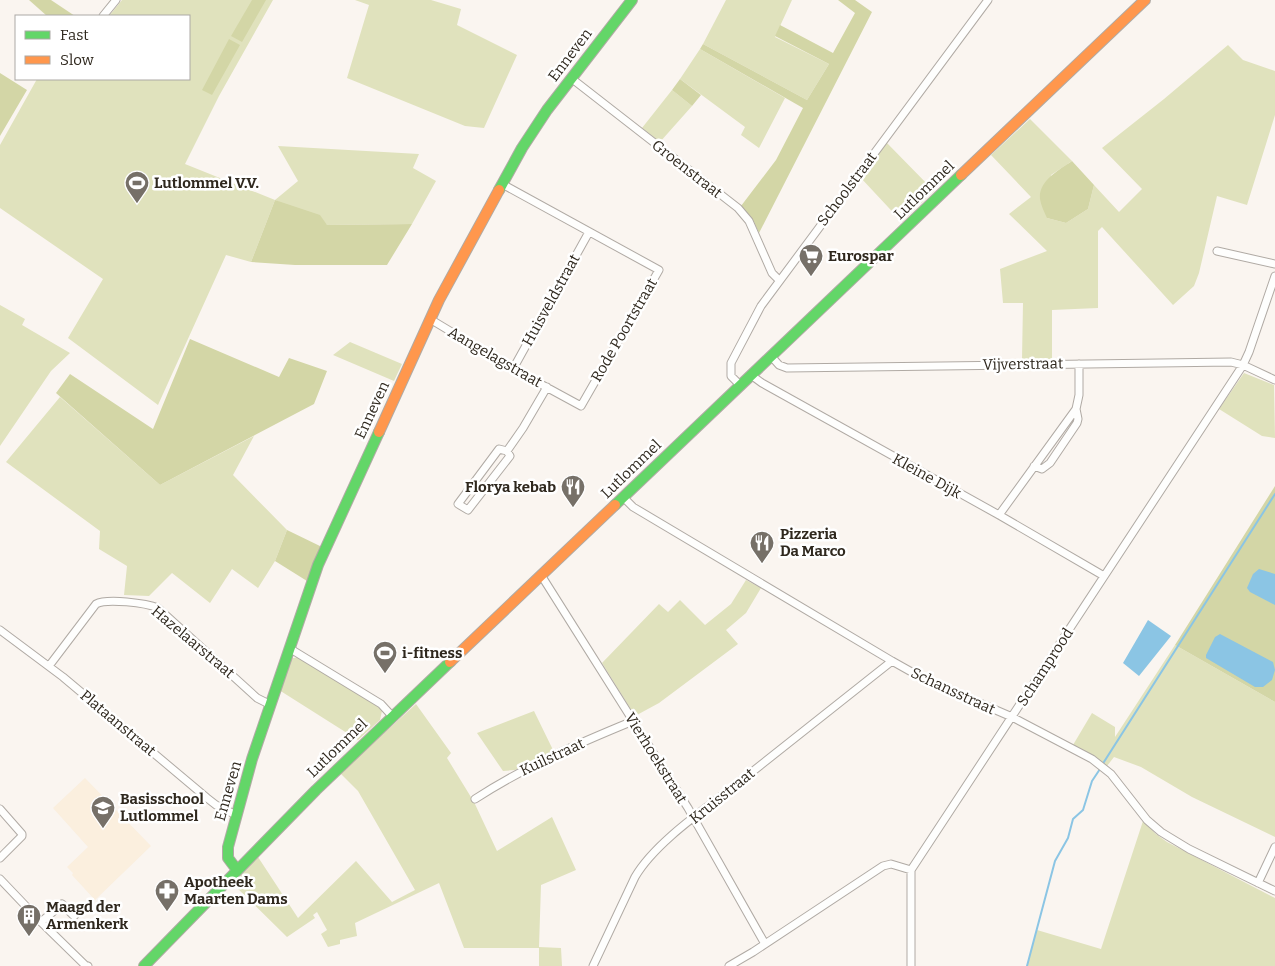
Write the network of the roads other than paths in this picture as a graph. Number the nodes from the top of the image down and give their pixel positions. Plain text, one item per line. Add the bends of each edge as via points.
1 (116, 0) edge
2 (632, 0) edge
3 (988, 0) edge
4 (1145, 0) edge
5 (103, 15) edge
6 (571, 78) junction
7 (504, 184) junction
8 (589, 232) junction
9 (1217, 251) dead end
10 (1275, 264) edge
11 (1275, 276) edge
12 (779, 280) junction
13 (430, 319) junction
14 (771, 356) junction
15 (1079, 364) junction
16 (1243, 365) junction
17 (513, 369) junction
18 (751, 375) junction
19 (1275, 380) edge
20 (740, 385) junction
21 (547, 387) junction
22 (1076, 409) junction
23 (508, 451) junction
24 (1034, 466) junction
25 (623, 497) junction
26 (999, 516) junction
27 (541, 575) junction
28 (1104, 576) junction
29 (0, 630) edge
30 (289, 648) junction
31 (892, 661) junction
32 (49, 666) junction
33 (271, 704) junction
34 (392, 716) junction
35 (1012, 718) junction
36 (633, 722) junction
37 (475, 799) dead end
38 (0, 809) edge
39 (236, 815) junction
40 (693, 818) junction
41 (1275, 848) edge
42 (0, 858) edge
43 (237, 870) junction
44 (912, 870) junction
45 (0, 879) edge
46 (1258, 882) junction
47 (1275, 891) edge
48 (82, 908) dead end
49 (41, 922) junction
50 (765, 944) junction
51 (88, 966) edge
52 (144, 966) edge
53 (592, 966) edge
54 (729, 966) edge
55 (911, 966) edge

1 - 5 street
2 - 6 main road, Enneven
3 - 12 street, Schoolstraat
4 - 14 main road, Lutlommel
6 - 7 main road, Enneven via 534,129
6 - 12 street, Groenstraat via 738,208 749,221 772,273
7 - 8 street, Rode Poortstraat
7 - 13 main road, Enneven
8 - 17 street, Huisveldstraat
8 - 21 street, Rode Poortstraat via 658,270 581,406
9 - 10 street
11 - 16 street, Schamprood
12 - 20 street, Schoolstraat via 761,306 731,364 731,376
13 - 17 street, Aangelagstraat
13 - 30 main road, Enneven via 318,565
14 - 15 street, Vijverstraat via 787,368
14 - 18 main road, Lutlommel
15 - 16 street, Vijverstraat via 1230,362
15 - 22 street
16 - 19 street, Vijverstraat
16 - 28 street, Schamprood
17 - 21 street, Aangelagstraat
18 - 20 main road, Lutlommel
18 - 26 street, Kleine Dijk
20 - 25 main road, Lutlommel
21 - 23 street, Aangelagstraat
22 - 24 street
22 - 24 street via 1077,423 1050,463 1042,469
23 - 23 street, Aangelagstraat via 499,449 458,504 468,510 510,456
24 - 26 street
25 - 27 main road, Lutlommel
25 - 31 street, Schansstraat via 634,507
26 - 28 street, Kleine Dijk
27 - 34 main road, Lutlommel
27 - 36 street, Vierhoekstraat
28 - 35 street, Schamprood
29 - 32 street, Plataanstraat
30 - 33 main road, Enneven
30 - 34 street via 381,704
31 - 35 street, Schansstraat via 924,679
31 - 40 street, Kruisstraat
32 - 33 street, Hazelaarstraat via 96,604 148,604 158,608 257,698
32 - 39 street, Plataanstraat via 207,798
33 - 39 main road, Enneven
34 - 43 main road, Lutlommel
35 - 44 street, Schamprood
35 - 46 street, Schansstraat via 1103,766 1147,820 1161,832
36 - 37 street, Kuilstraat via 518,772
36 - 40 street, Vierhoekstraat
38 - 42 street via 22,834
39 - 43 main road, Enneven via 227,853
40 - 50 street, Vierhoekstraat
40 - 53 street, Kruisstraat via 642,865
41 - 46 street
43 - 52 main road, Lutlommel
44 - 50 street via 891,864 883,866
44 - 55 street
45 - 49 street
46 - 47 street, Schansstraat
48 - 49 street via 74,916 62,904
49 - 51 street
50 - 54 street

